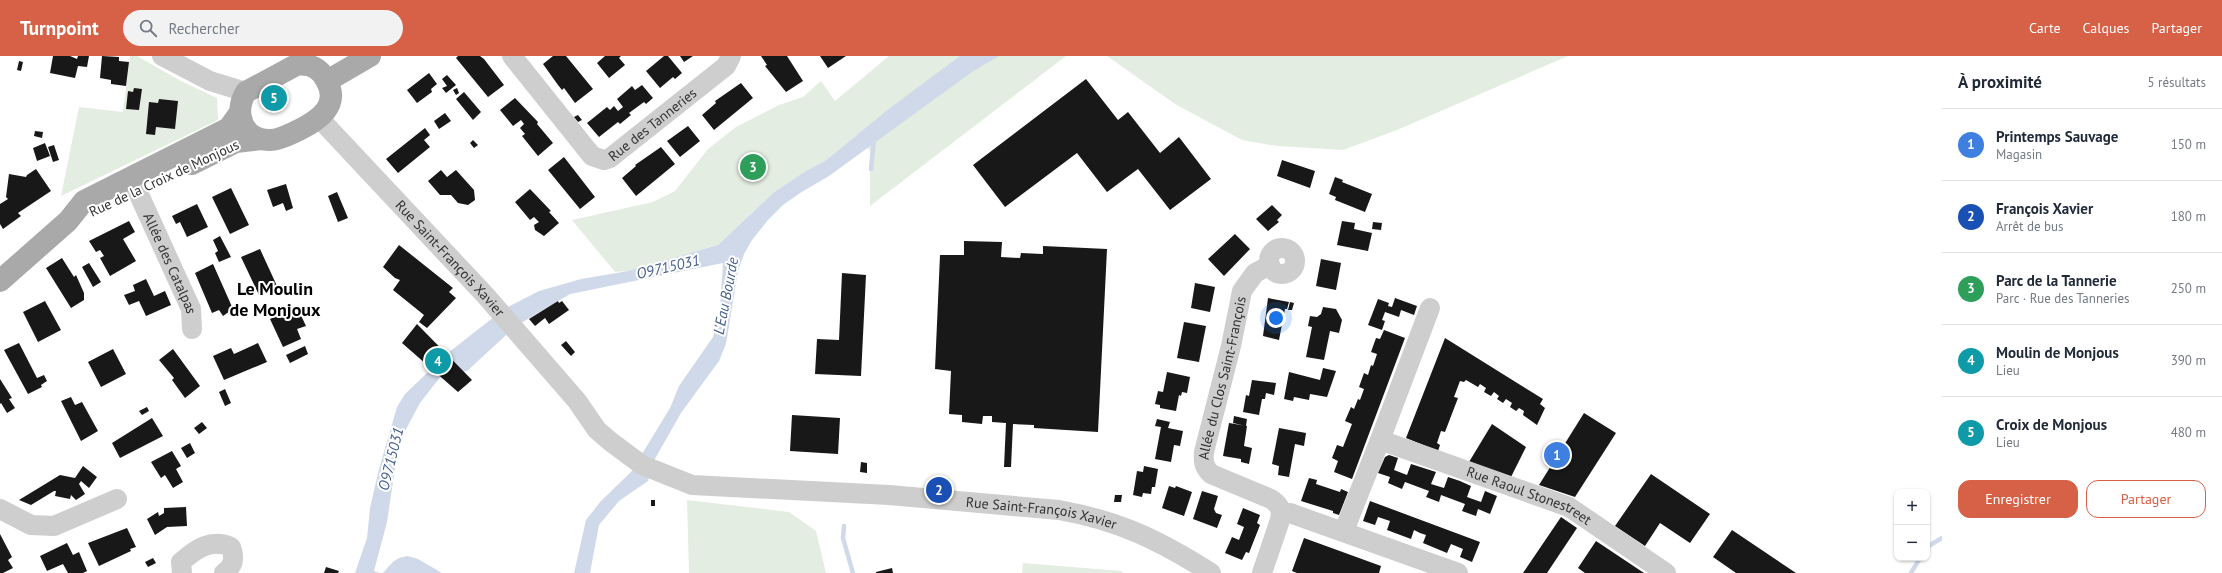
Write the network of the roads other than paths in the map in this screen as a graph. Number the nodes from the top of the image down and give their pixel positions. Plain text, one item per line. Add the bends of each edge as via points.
1 (162, 56) edge
2 (370, 56) edge
3 (512, 56) edge
4 (731, 56) edge
5 (295, 60) edge
6 (327, 81) junction
7 (246, 92) junction
8 (239, 114) junction
9 (319, 118) junction
10 (261, 139) junction
11 (134, 184) junction
12 (1270, 265) dead end
13 (0, 281) edge
14 (1430, 308) dead end
15 (192, 329) dead end
16 (1380, 440) junction
17 (117, 499) dead end
18 (0, 509) edge
19 (1281, 512) junction
20 (1344, 531) junction
21 (182, 573) edge
22 (224, 573) edge
23 (1211, 573) edge
24 (1262, 573) edge
25 (1458, 573) edge
26 (1666, 573) edge

1 - 7 street via 210,81
2 - 6 main road
3 - 4 street, Rue des Tanneries via 592,156 604,160 610,158 726,66
5 - 6 main road via 315,67
5 - 7 main road
6 - 9 main road via 331,89 330,106
7 - 8 main road
8 - 10 main road via 245,129
8 - 11 main road, Rue de la Croix de Monjous via 229,128
9 - 10 main road via 279,139
9 - 23 street, Rue Saint-François Xavier via 486,296 577,401 597,430 660,469 692,485 717,484 889,495 1059,510 1103,519 1136,530
10 - 11 main road, Rue de la Croix de Monjous via 236,142
11 - 13 main road, Rue de la Croix de Monjous via 90,214 68,221
11 - 15 street, Allée des Catalpas via 191,309
12 - 19 street, Allée du Clos Saint-François via 1255,272 1242,291 1203,461 1211,474 1271,499 1279,504
14 - 16 street
16 - 20 street
16 - 26 street, Rue Raoul Stonestreet via 1569,506
17 - 18 street via 54,526 31,525
19 - 20 street
19 - 24 street
20 - 25 street
21 - 22 street via 181,562 203,545 216,543 232,547 234,555 230,568

